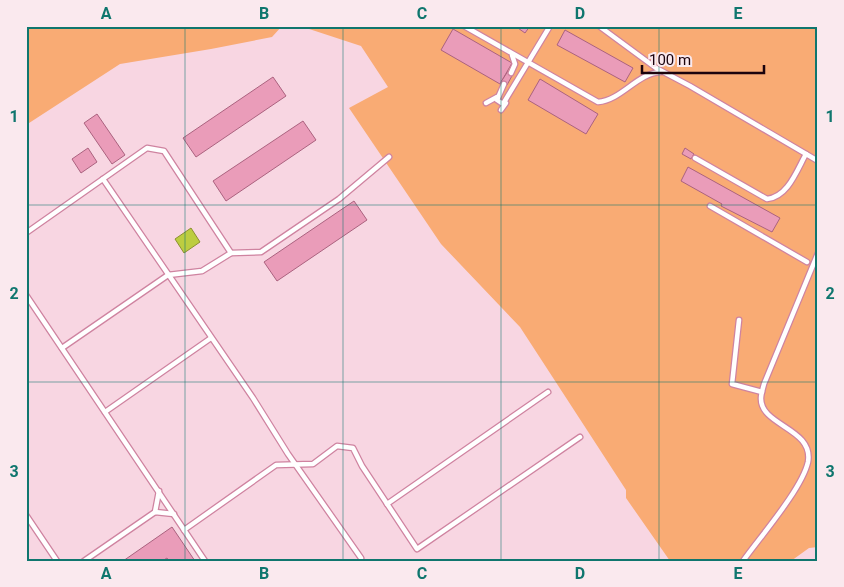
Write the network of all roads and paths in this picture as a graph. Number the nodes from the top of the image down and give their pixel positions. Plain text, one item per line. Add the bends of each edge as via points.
1 (550, 26) edge
2 (599, 26) edge
3 (464, 27) edge
4 (512, 55) junction
5 (528, 64) junction
6 (662, 72) junction
7 (511, 73) dead end
8 (504, 84) dead end
9 (498, 96) junction
10 (506, 102) junction
11 (486, 103) dead end
12 (501, 110) dead end
13 (806, 154) junction
14 (389, 157) dead end
15 (695, 158) dead end
16 (818, 160) edge
17 (103, 179) junction
18 (710, 206) dead end
19 (26, 233) edge
20 (231, 253) junction
21 (818, 253) edge
22 (807, 262) dead end
23 (168, 275) junction
24 (26, 295) edge
25 (739, 320) dead end
26 (211, 338) junction
27 (62, 348) junction
28 (548, 392) dead end
29 (762, 392) junction
30 (105, 412) junction
31 (580, 437) dead end
32 (294, 464) junction
33 (158, 492) junction
34 (387, 504) junction
35 (155, 512) junction
36 (174, 514) junction
37 (26, 515) edge
38 (184, 530) junction
39 (361, 558) dead end
40 (57, 561) edge
41 (84, 561) edge
42 (205, 561) edge
43 (743, 561) edge

1 - 5 lane
2 - 6 lane
3 - 4 lane
4 - 5 lane
4 - 7 lane via 515,64
5 - 6 lane via 598,102 612,97 646,75
5 - 10 lane
6 - 13 lane
8 - 9 lane
9 - 10 lane via 501,104
9 - 11 lane
10 - 12 lane
13 - 15 lane via 784,192 776,198 767,199
13 - 16 lane
14 - 20 lane via 340,199 262,252
17 - 19 lane
17 - 20 lane via 147,148 164,151
17 - 23 lane
18 - 22 lane
20 - 23 lane via 202,271
21 - 29 lane
23 - 26 lane
23 - 27 lane
24 - 27 lane
25 - 29 lane via 732,384
26 - 30 lane
26 - 32 lane via 254,398
27 - 30 lane
28 - 34 lane
29 - 43 lane via 760,400 766,412 800,438 808,461 798,484
30 - 33 lane
31 - 34 lane via 417,549
32 - 34 lane via 313,464 337,446 353,448
32 - 38 lane via 276,465
32 - 39 lane
33 - 35 lane
33 - 36 lane
35 - 36 lane
35 - 41 lane
36 - 38 lane
37 - 40 lane
38 - 42 lane

